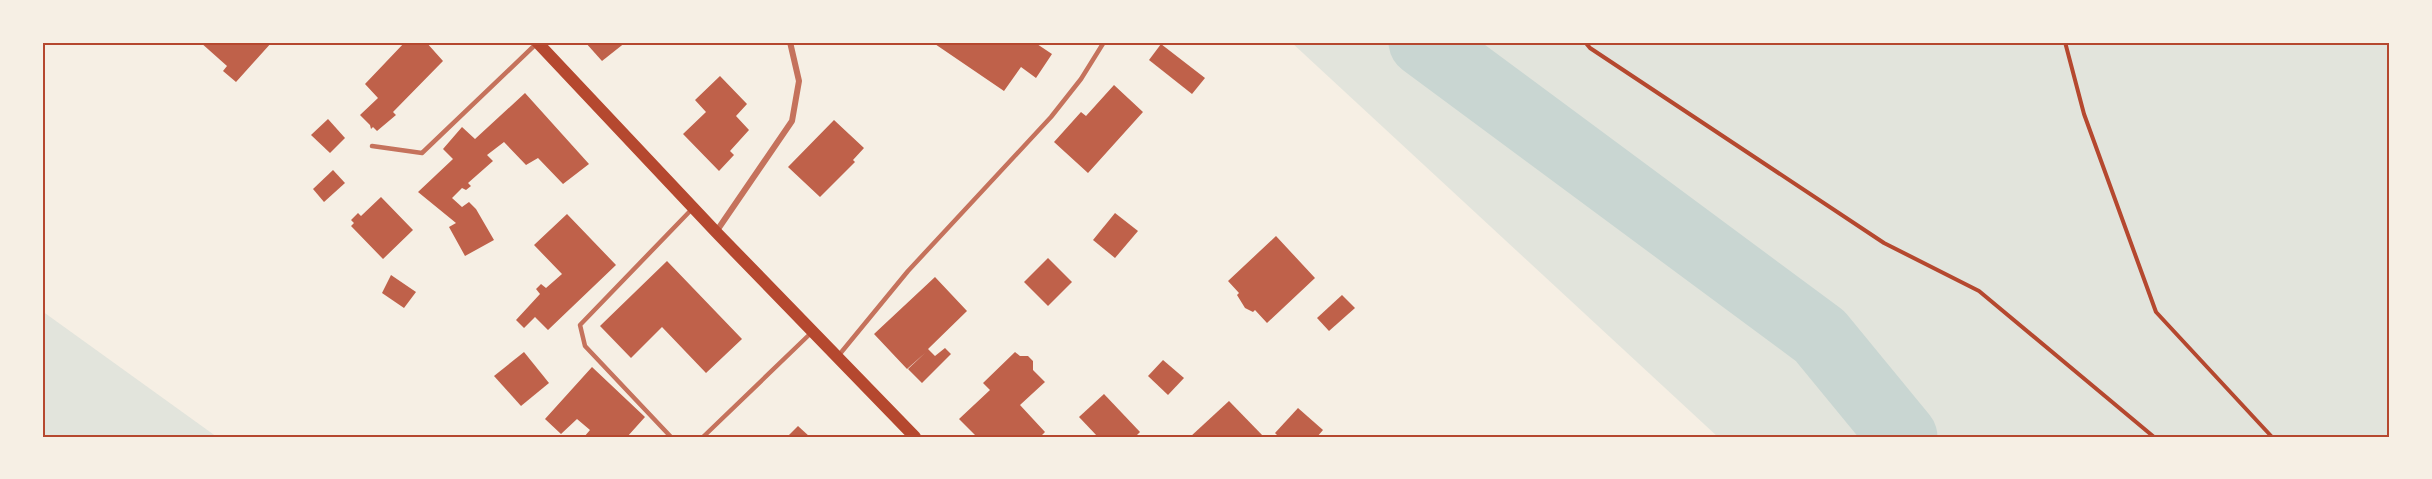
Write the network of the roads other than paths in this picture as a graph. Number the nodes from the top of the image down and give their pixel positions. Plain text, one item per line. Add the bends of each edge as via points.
1 (538, 42) edge
2 (790, 42) edge
3 (1104, 42) edge
4 (372, 146) dead end
5 (693, 208) junction
6 (716, 232) junction
7 (812, 332) junction
8 (837, 358) junction
9 (671, 437) edge
10 (703, 437) edge
11 (915, 437) edge

1 - 4 lane via 422,153
1 - 5 main road
2 - 6 street via 799,81 792,121
3 - 8 lane via 1051,117 908,271
5 - 6 main road
5 - 9 lane via 580,325 585,346
6 - 7 main road
7 - 8 main road
7 - 10 lane
8 - 11 main road

